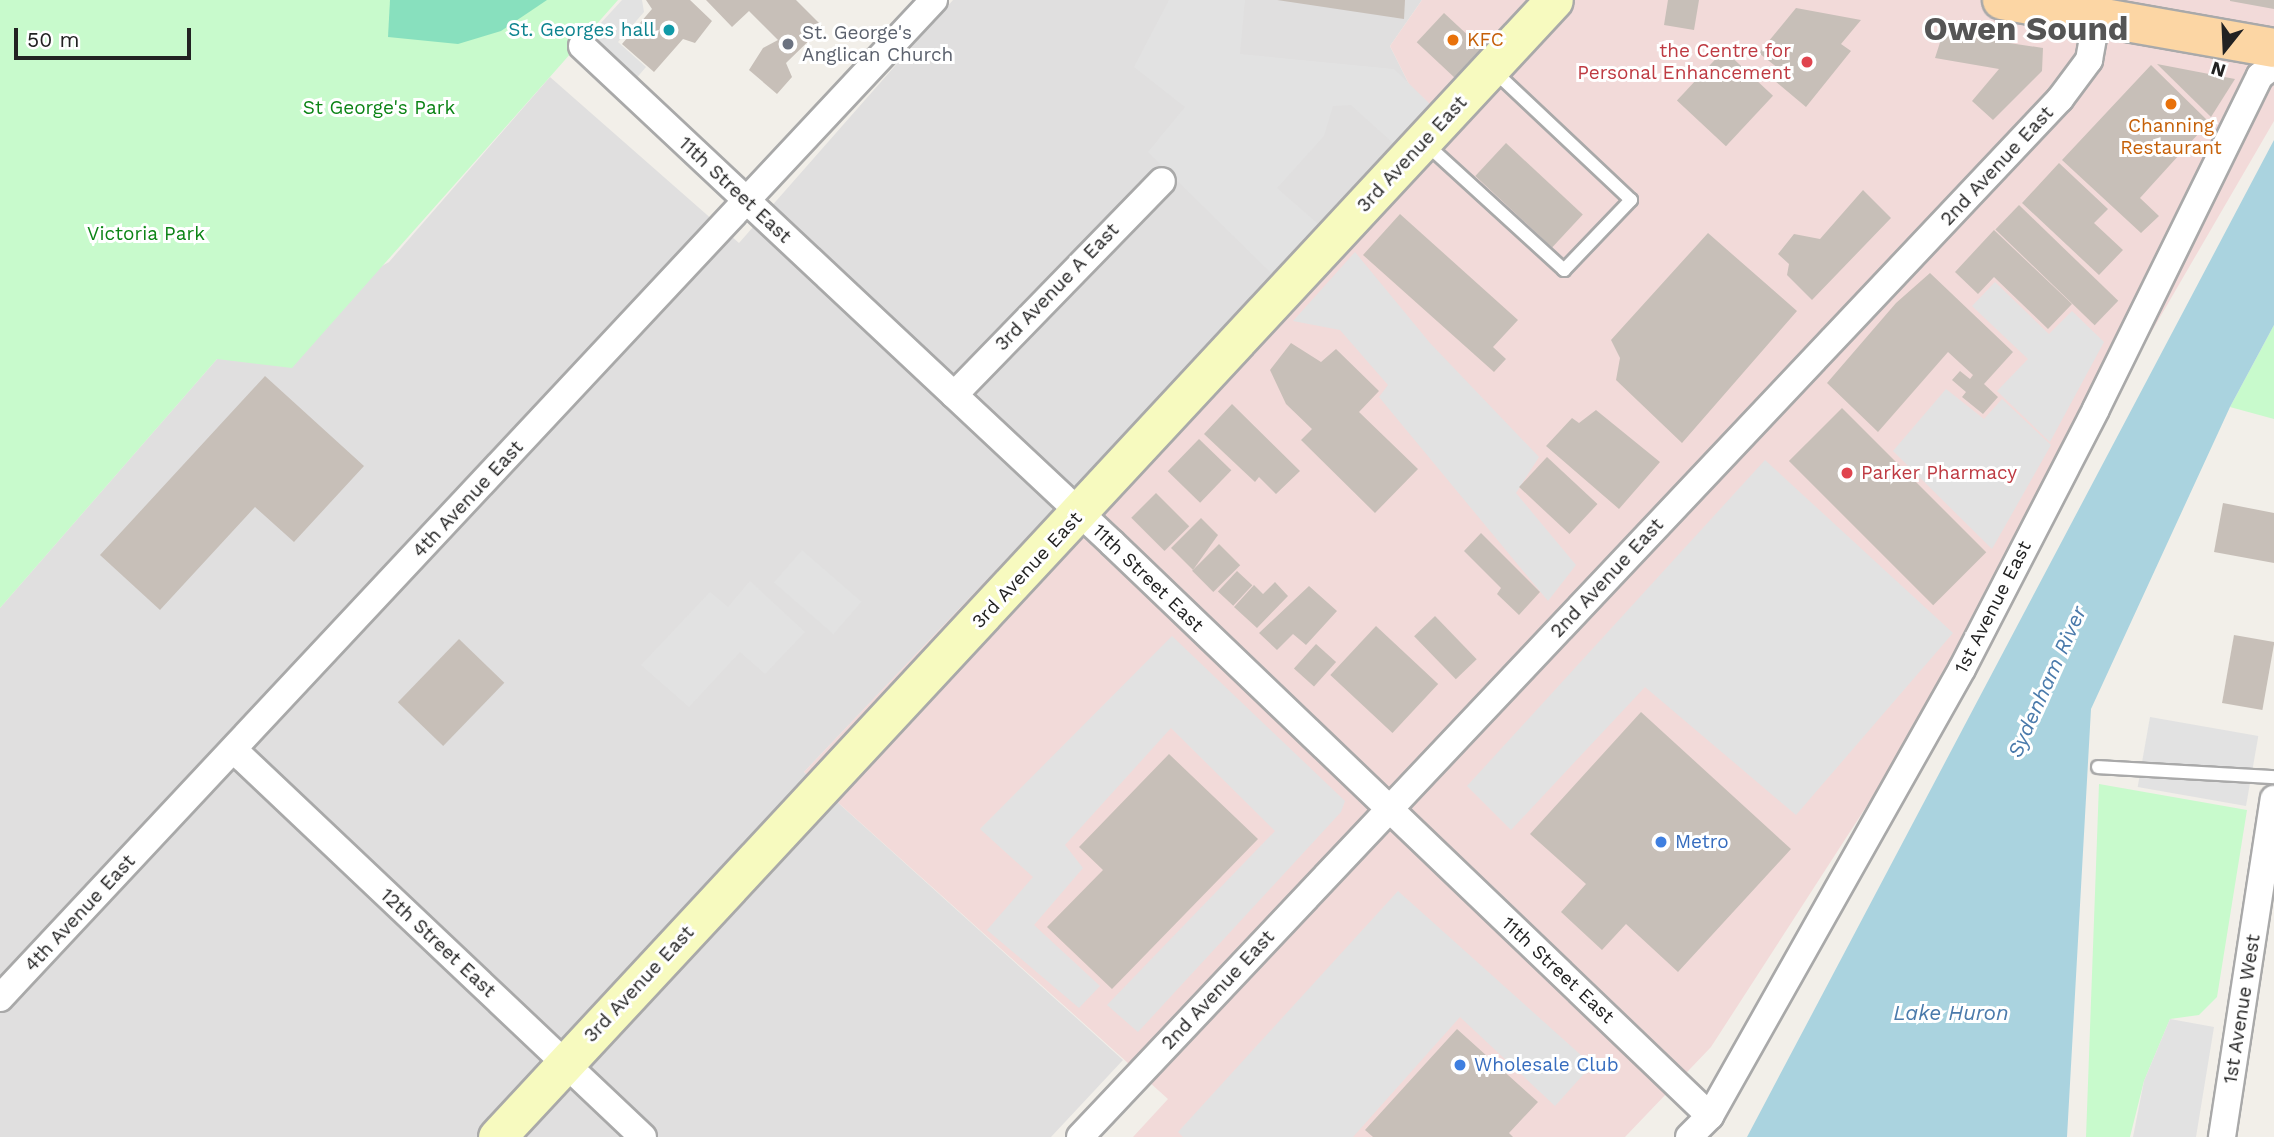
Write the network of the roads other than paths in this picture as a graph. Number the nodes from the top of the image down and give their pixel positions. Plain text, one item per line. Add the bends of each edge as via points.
1 (934, 0) edge
2 (1554, 0) edge
3 (2002, 0) edge
4 (2098, 8) edge
5 (582, 46) dead end
6 (2274, 48) edge
7 (2274, 65) edge
8 (1491, 68) junction
9 (1424, 141) junction
10 (1161, 181) dead end
11 (747, 201) junction
12 (954, 395) junction
13 (1080, 513) junction
14 (233, 750) junction
15 (2098, 767) dead end
16 (2274, 777) edge
17 (2274, 799) edge
18 (1389, 808) junction
19 (0, 998) edge
20 (565, 1063) junction
21 (1710, 1116) junction
22 (497, 1137) edge
23 (643, 1137) edge
24 (1080, 1137) edge
25 (1689, 1137) edge
26 (2222, 1137) edge

1 - 11 street, 4th Avenue East
2 - 8 main road, 3rd Avenue East
3 - 4 main road
4 - 6 main road
4 - 18 street, 2nd Avenue East via 2090,60 2060,99
5 - 11 street, 11th Street East
7 - 21 street, 1st Avenue East via 2260,76 1955,681
8 - 9 main road, 3rd Avenue East
8 - 9 lane via 1631,200 1564,270
9 - 13 main road, 3rd Avenue East
10 - 12 street, 3rd Avenue A East
11 - 12 street, 11th Street East
11 - 14 street, 4th Avenue East
12 - 13 street, 11th Street East
13 - 18 street, 11th Street East
13 - 20 main road, 3rd Avenue East
14 - 19 street, 4th Avenue East
14 - 20 street, 12th Street East
15 - 16 lane
17 - 26 street, 1st Avenue West
18 - 21 street, 11th Street East
18 - 24 street, 2nd Avenue East
20 - 22 main road, 3rd Avenue East
20 - 23 street, 12th Street East
21 - 25 street, 1st Avenue East

